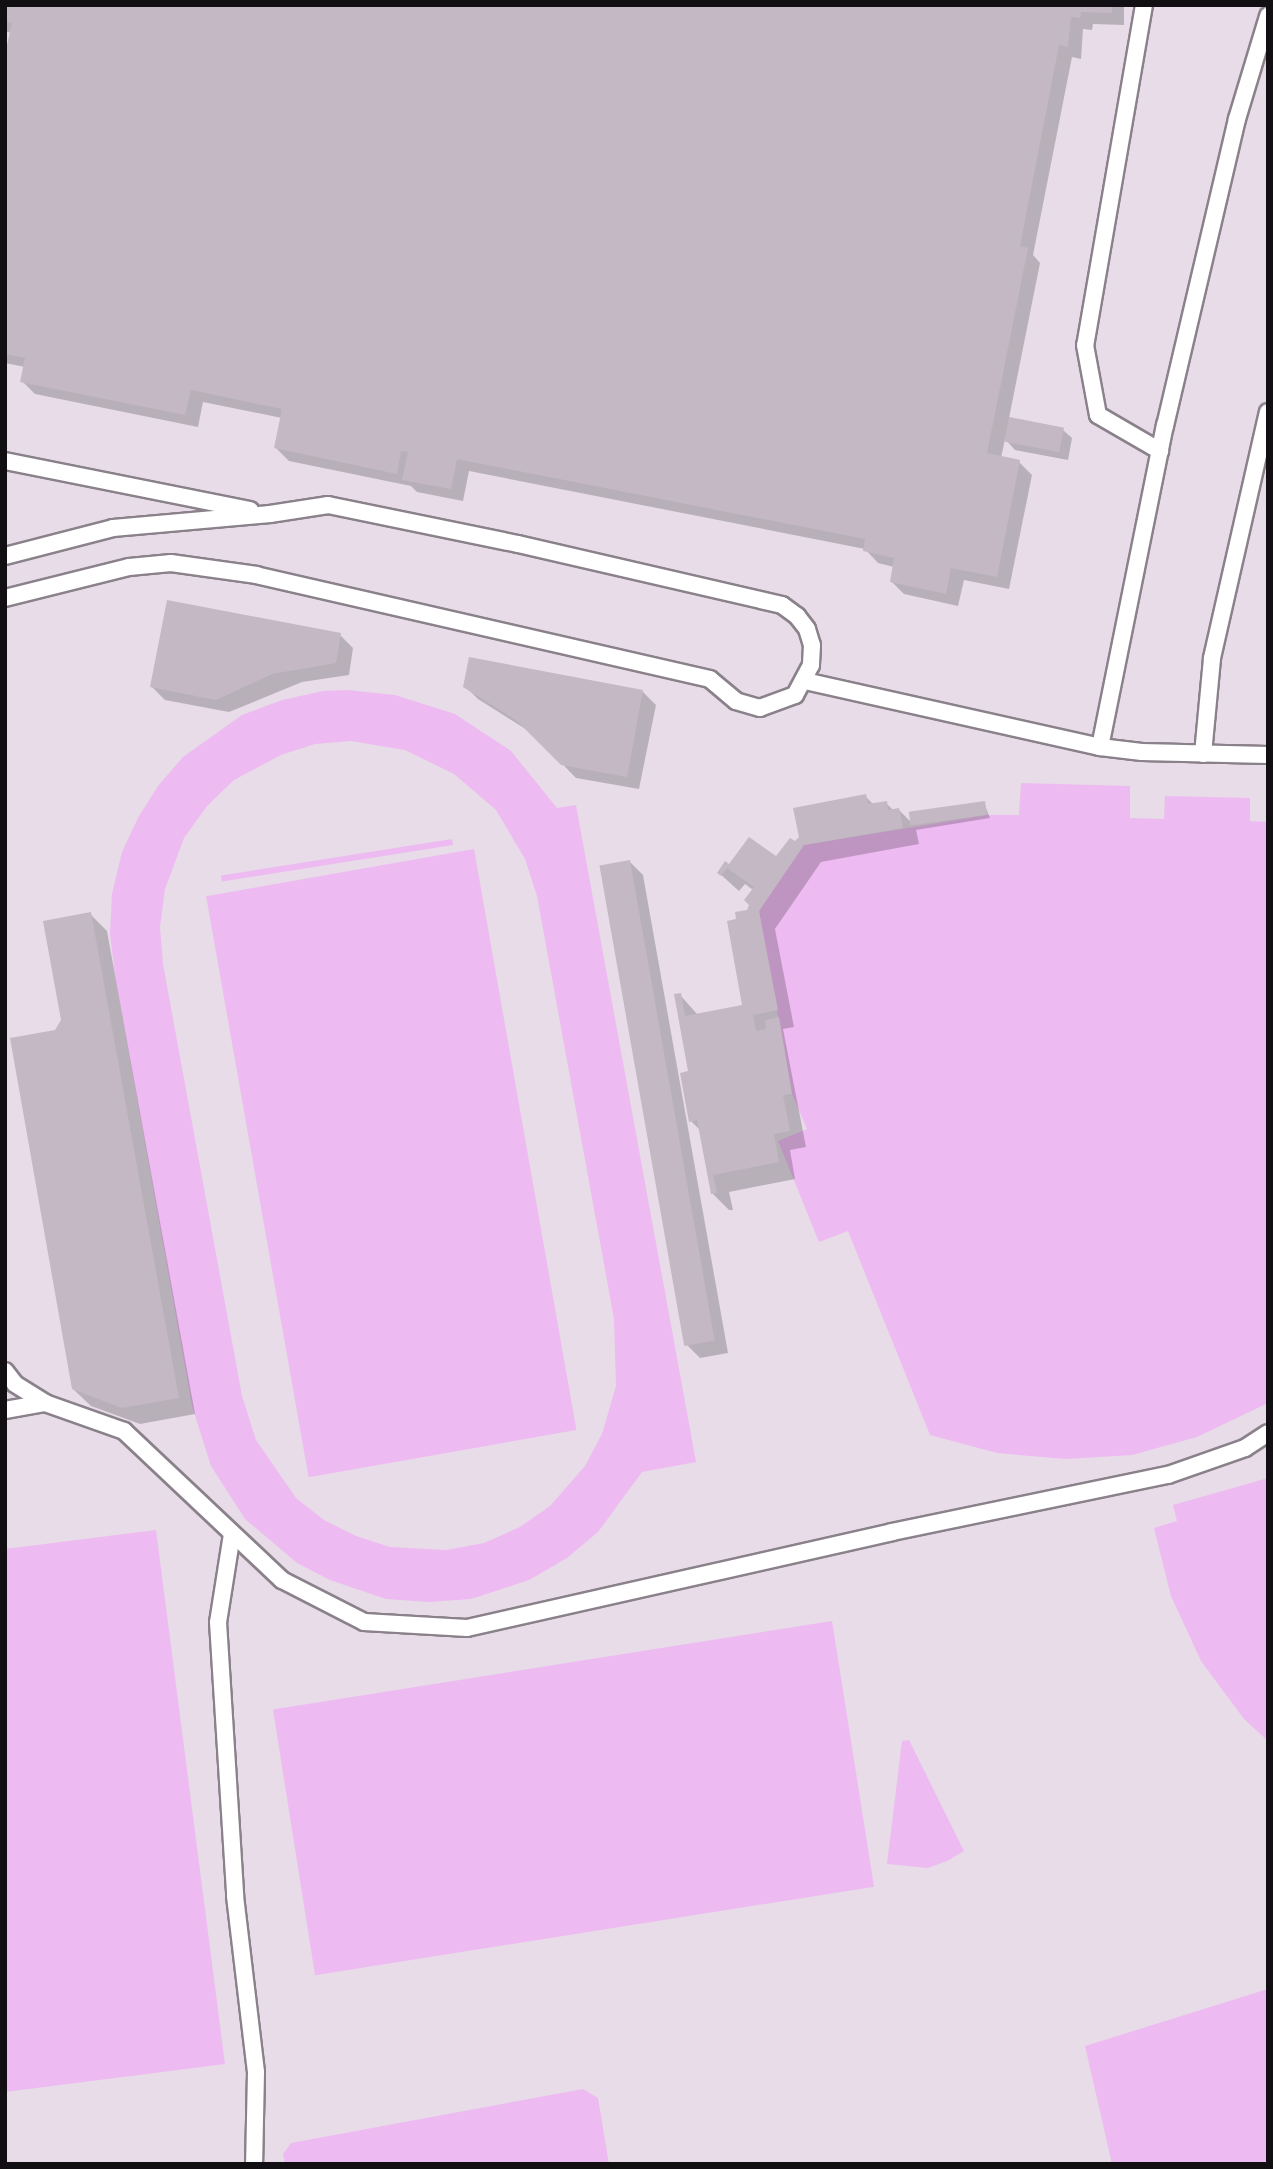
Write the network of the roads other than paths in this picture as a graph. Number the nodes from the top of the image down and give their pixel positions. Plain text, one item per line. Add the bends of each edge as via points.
1 (1144, 5) edge
2 (1268, 16) edge
3 (1268, 412) edge
4 (1160, 451) junction
5 (5, 461) edge
6 (270, 514) junction
7 (5, 556) edge
8 (5, 598) edge
9 (805, 681) junction
10 (1100, 747) junction
11 (1203, 754) junction
12 (1268, 755) edge
13 (5, 1371) edge
14 (45, 1403) junction
15 (5, 1410) edge
16 (1268, 1433) edge
17 (232, 1534) junction
18 (254, 2164) edge

1 - 4 lane via 1085,345 1098,415
2 - 4 lane via 1237,118
3 - 11 lane via 1212,658
4 - 10 lane
5 - 6 lane
6 - 7 lane via 113,528
6 - 9 lane via 328,505 782,605 807,629 812,645
8 - 9 lane via 129,567 171,563 257,575 710,679 736,701 760,708 795,695
9 - 10 lane
10 - 11 lane
11 - 12 lane
13 - 14 lane via 15,1384
14 - 15 lane
14 - 17 lane via 124,1431
16 - 17 lane via 1245,1448 1168,1475 467,1628 365,1622 282,1580
17 - 18 lane via 218,1622 235,1896 256,2072

